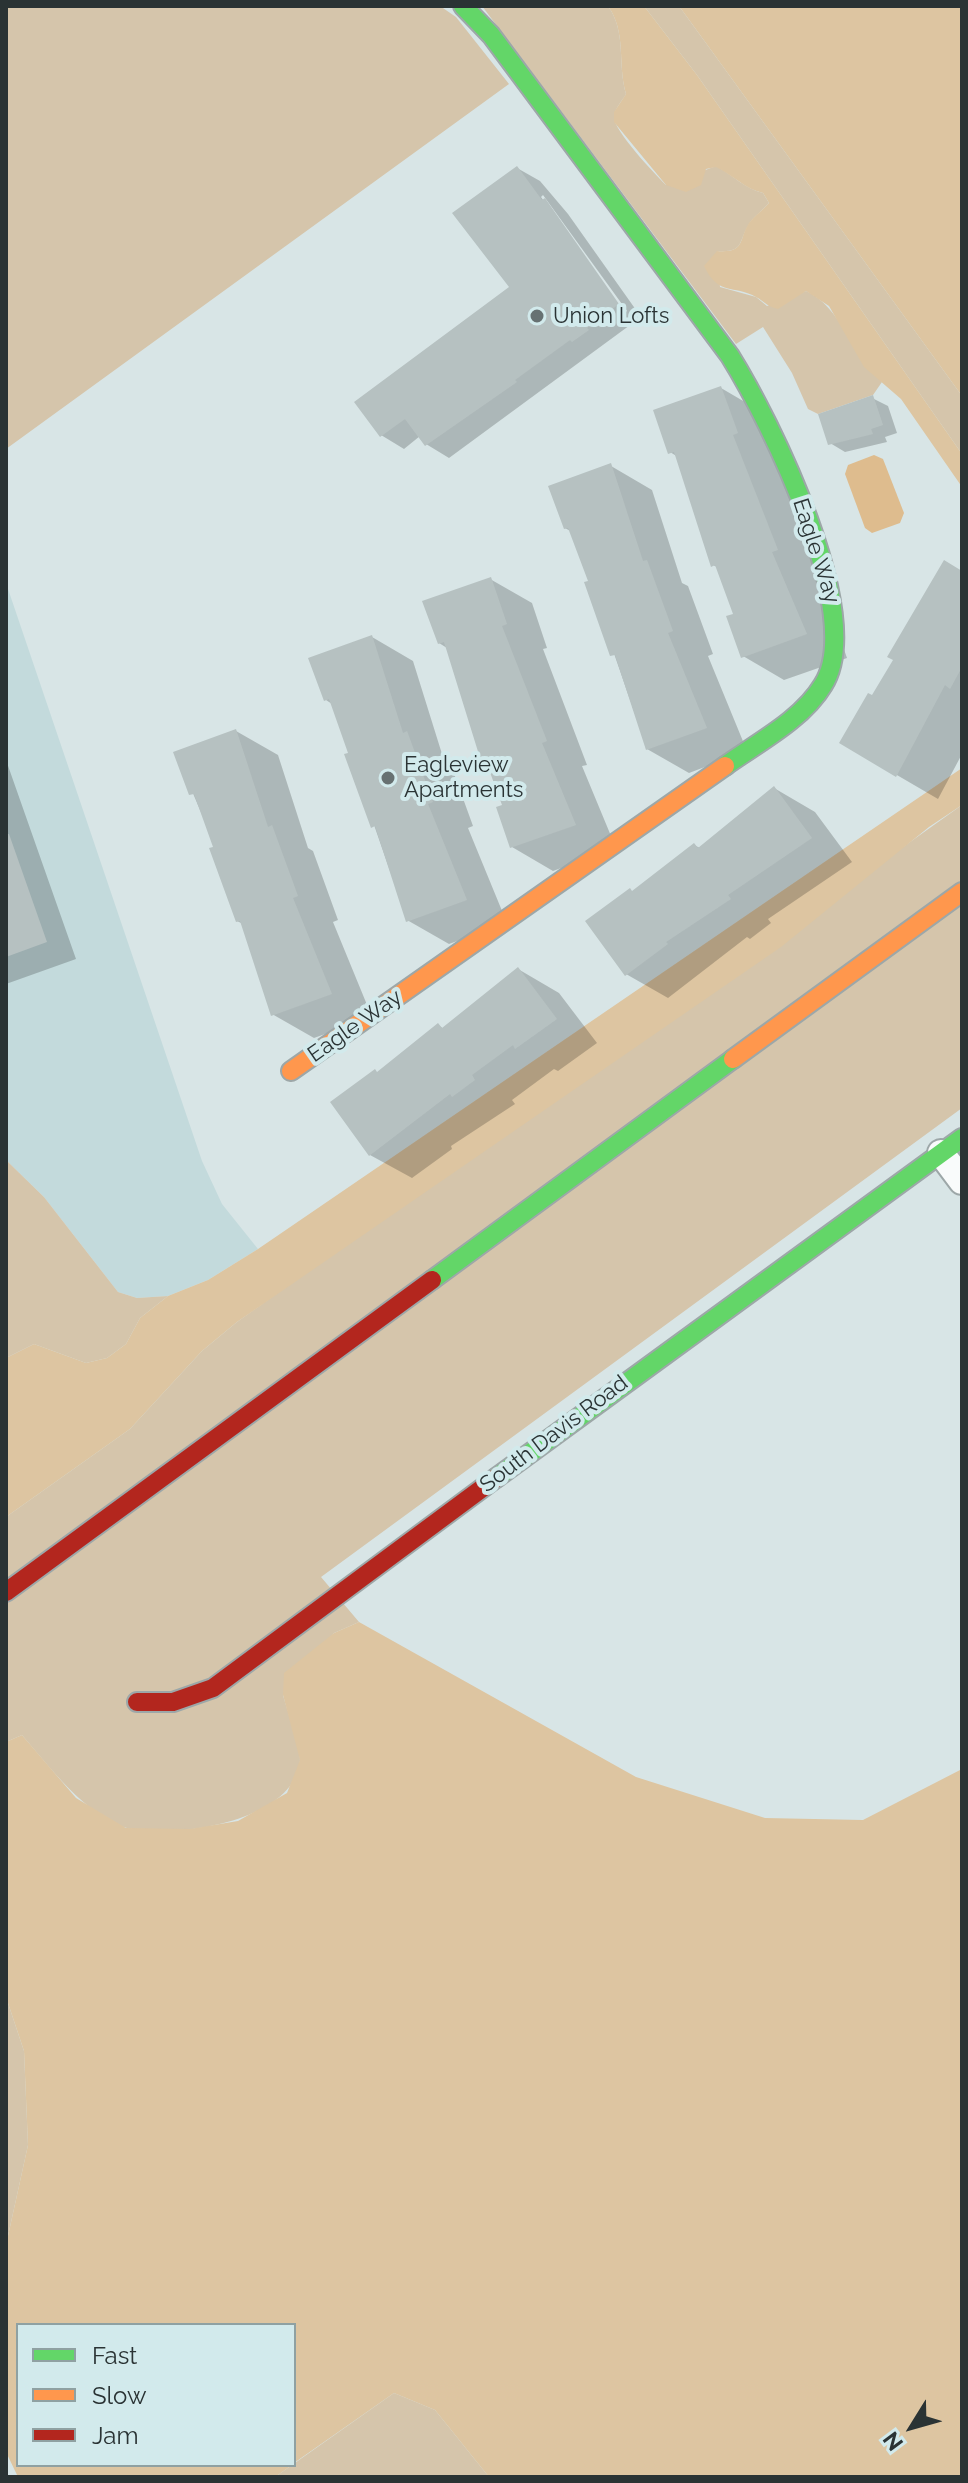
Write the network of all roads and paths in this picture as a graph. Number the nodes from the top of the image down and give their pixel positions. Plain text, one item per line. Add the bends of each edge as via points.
1 (463, 6) edge
2 (962, 892) edge
3 (291, 1071) dead end
4 (952, 1146) edge
5 (962, 1181) edge
6 (6, 1592) edge
7 (137, 1702) dead end

1 - 3 street, Eagle Way via 542,101 758,400 832,592 836,647 823,686 785,724
2 - 6 street
4 - 5 street
4 - 7 street, South Davis Road via 213,1688 173,1702

